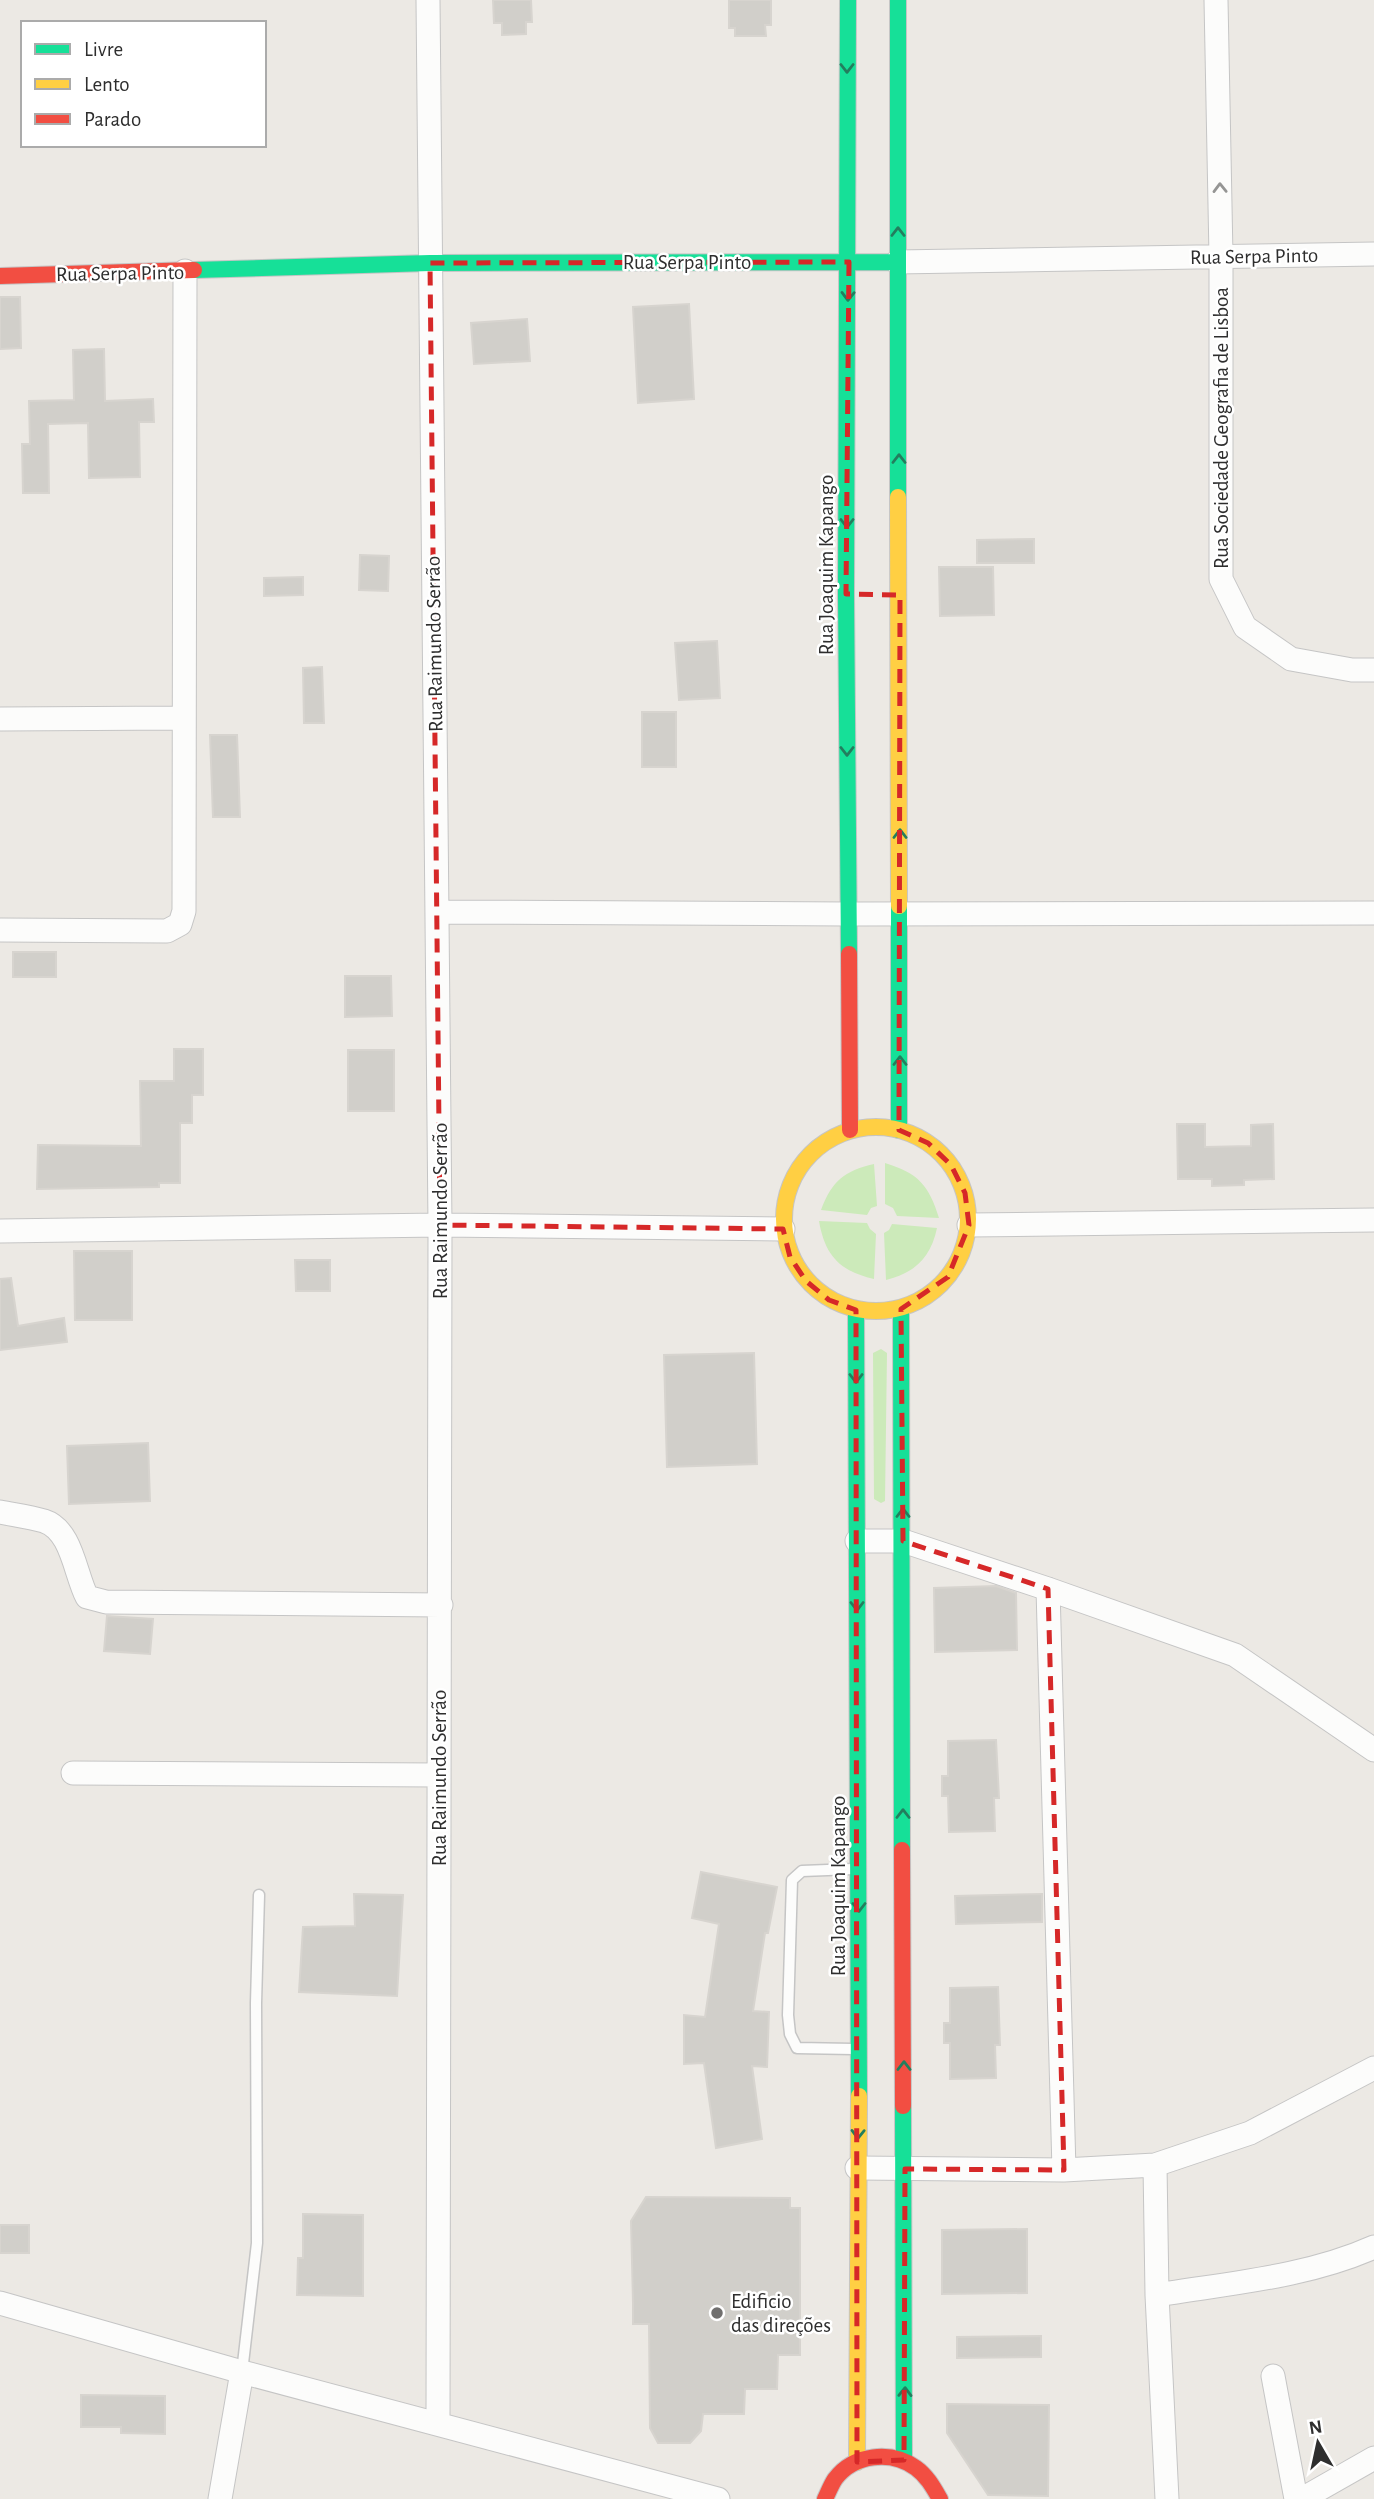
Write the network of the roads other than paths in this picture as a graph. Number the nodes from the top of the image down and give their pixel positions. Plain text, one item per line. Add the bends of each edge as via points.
1 (428, 0) edge
2 (848, 0) edge
3 (898, 0) edge
4 (1216, 0) edge
5 (1374, 254) edge
6 (1221, 256) junction
7 (849, 262) junction
8 (897, 262) junction
9 (430, 263) junction
10 (185, 271) junction
11 (0, 276) edge
12 (1374, 670) edge
13 (184, 718) junction
14 (0, 719) edge
15 (438, 912) junction
16 (901, 913) junction
17 (1374, 913) edge
18 (848, 914) junction
19 (0, 930) edge
20 (850, 1130) junction
21 (899, 1130) junction
22 (1374, 1220) edge
23 (440, 1225) junction
24 (969, 1225) junction
25 (783, 1228) junction
26 (0, 1231) edge
27 (901, 1309) junction
28 (856, 1310) junction
29 (0, 1512) edge
30 (857, 1541) junction
31 (903, 1541) junction
32 (1048, 1589) junction
33 (441, 1605) junction
34 (1374, 1750) edge
35 (73, 1773) dead end
36 (439, 1775) junction
37 (870, 1845) junction
38 (903, 1846) junction
39 (859, 1869) junction
40 (259, 1895) dead end
41 (859, 2049) junction
42 (1374, 2068) edge
43 (1154, 2165) junction
44 (858, 2168) junction
45 (905, 2169) junction
46 (1064, 2170) junction
47 (1374, 2247) edge
48 (1157, 2295) junction
49 (0, 2303) edge
50 (242, 2372) junction
51 (1273, 2376) dead end
52 (438, 2423) junction
53 (1374, 2458) edge
54 (904, 2460) junction
55 (857, 2462) junction
56 (220, 2499) edge
57 (718, 2499) edge
58 (825, 2499) edge
59 (940, 2499) edge
60 (1167, 2499) edge
61 (1299, 2499) edge

1 - 9 street, Rua Raimundo Serrão
2 -> 7 main road, Rua Joaquim Kapango
8 -> 3 main road
6 -> 4 street, Rua Sociedade Geografia de Lisboa
5 - 6 street, Rua Serpa Pinto
6 - 8 street, Rua Serpa Pinto
6 - 12 street, Rua Sociedade Geografia de Lisboa via 1221,579 1245,627 1291,659
7 - 8 main road, Rua Serpa Pinto
7 - 9 main road, Rua Serpa Pinto
7 -> 18 main road, Rua Joaquim Kapango via 853,594
16 -> 8 main road via 893,594
9 - 10 main road, Rua Serpa Pinto
9 - 15 street, Rua Raimundo Serrão
10 - 11 main road, Rua Serpa Pinto
10 - 13 street
13 - 14 street
13 - 19 street via 184,911 180,924 167,931
15 - 18 street
15 - 23 street, Rua Raimundo Serrão
16 - 17 street
16 - 18 street
21 -> 16 main road
18 - 20 main road, Rua Joaquim Kapango
20 - 21 main road
20 - 25 main road via 821,1144 799,1167 785,1197
21 - 24 main road via 928,1143 951,1165 965,1193
22 - 24 street
23 - 25 street
23 - 26 street
23 - 33 street, Rua Raimundo Serrão
24 - 27 main road via 962,1253 948,1278 927,1297
25 - 28 main road via 790,1257 806,1281 829,1300
27 - 28 main road
31 -> 27 main road
28 -> 30 main road, Rua Joaquim Kapango
29 - 33 street via 48,1522 60,1531 87,1597 106,1602
30 - 31 street
30 -> 37 main road, Rua Joaquim Kapango
31 - 32 street
38 -> 31 main road
32 - 34 street via 1236,1655
32 - 46 street
33 - 36 street, Rua Raimundo Serrão
35 - 36 street
36 - 52 street, Rua Raimundo Serrão
37 - 38 main road
37 - 39 main road, Rua Joaquim Kapango
45 -> 38 main road
39 -> 41 main road, Rua Joaquim Kapango
39 - 41 lane via 813,1869 792,1880 788,2015 797,2048
40 - 50 lane via 257,2244
41 -> 44 main road, Rua Joaquim Kapango
42 - 43 street via 1250,2133
43 - 46 street
43 - 48 street
44 - 45 street
44 - 55 main road, Rua Joaquim Kapango
45 - 46 street
54 -> 45 main road
47 - 48 street via 1317,2268
48 - 60 street
49 - 50 street
50 - 52 street
50 - 56 street
51 - 61 street
52 - 57 street
53 - 61 street
54 - 55 main road via 872,2457
54 - 59 main road via 934,2484
55 - 58 main road via 841,2473

